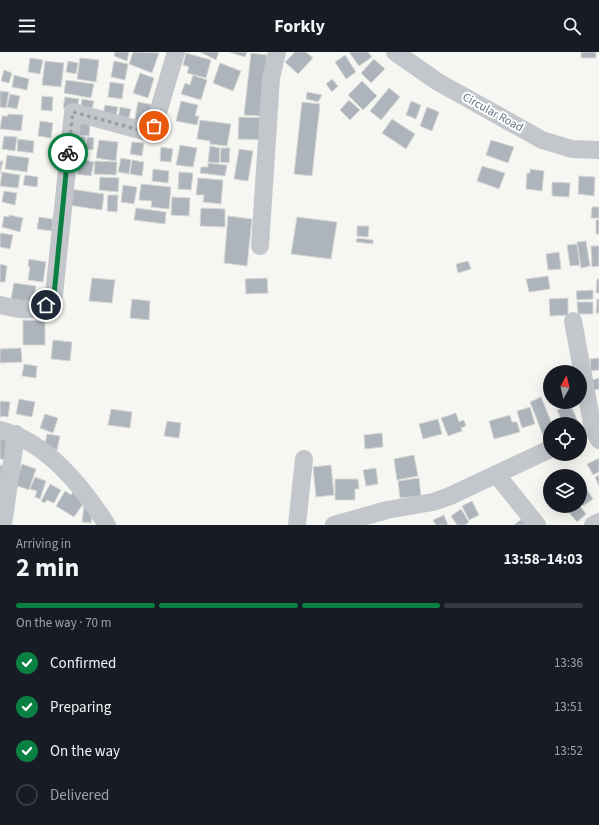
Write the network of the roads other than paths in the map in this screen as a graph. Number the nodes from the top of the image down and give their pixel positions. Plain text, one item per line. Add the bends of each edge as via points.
1 (176, 52) edge
2 (277, 52) edge
3 (395, 52) edge
4 (599, 150) edge
5 (260, 246) dead end
6 (0, 305) edge
7 (573, 321) dead end
8 (8, 432) edge
9 (593, 433) edge
10 (543, 452) edge
11 (304, 459) dead end
12 (496, 474) junction
13 (599, 522) edge
14 (3, 525) edge
15 (107, 525) edge
16 (298, 525) edge
17 (334, 525) edge
18 (537, 525) edge
19 (593, 525) edge

1 - 6 street via 154,126 144,131 73,112 62,148 54,295 46,305 36,308 20,309
2 - 5 street via 271,78
3 - 4 street, Circular Road via 438,82 542,140 572,149
7 - 9 street
8 - 14 street
8 - 15 street via 67,470
10 - 12 street
11 - 16 street
12 - 17 street via 433,502 387,510
12 - 18 street
13 - 19 street

